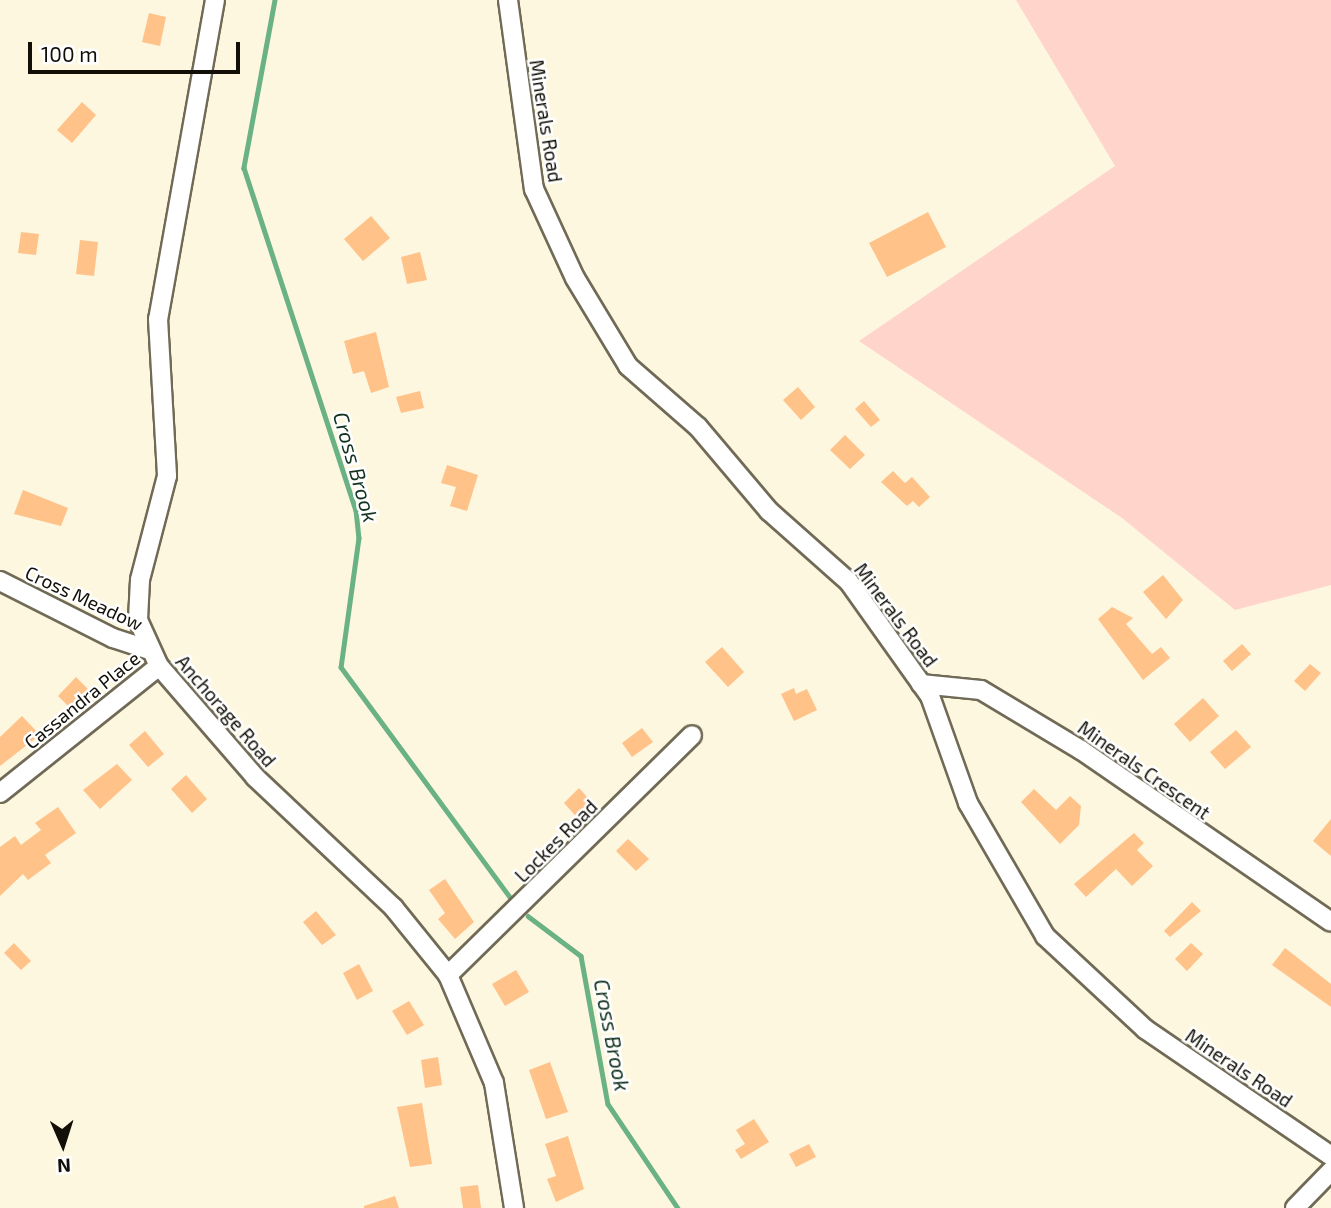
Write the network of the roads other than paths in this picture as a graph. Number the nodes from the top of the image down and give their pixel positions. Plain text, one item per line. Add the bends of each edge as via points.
1 (215, 0) edge
2 (508, 0) edge
3 (0, 581) edge
4 (155, 658) junction
5 (921, 684) junction
6 (692, 735) dead end
7 (0, 793) edge
8 (1331, 922) edge
9 (448, 975) junction
10 (1331, 1156) edge
11 (1331, 1171) edge
12 (514, 1208) edge
13 (1295, 1208) edge

1 - 4 street, Anchorage Road via 159,319 167,476 140,580 138,620
2 - 5 street, Minerals Road via 534,189 588,300 628,366 698,427 769,511 849,582
3 - 4 street, Cross Meadow
4 - 7 street, Cassandra Place
4 - 9 street, Anchorage Road via 309,832 393,907
5 - 8 street, Minerals Crescent via 981,690 1081,750
5 - 10 street, Minerals Road via 968,803 1045,936 1145,1029
6 - 9 street, Lockes Road
9 - 12 street, Anchorage Road via 494,1083
11 - 13 street

